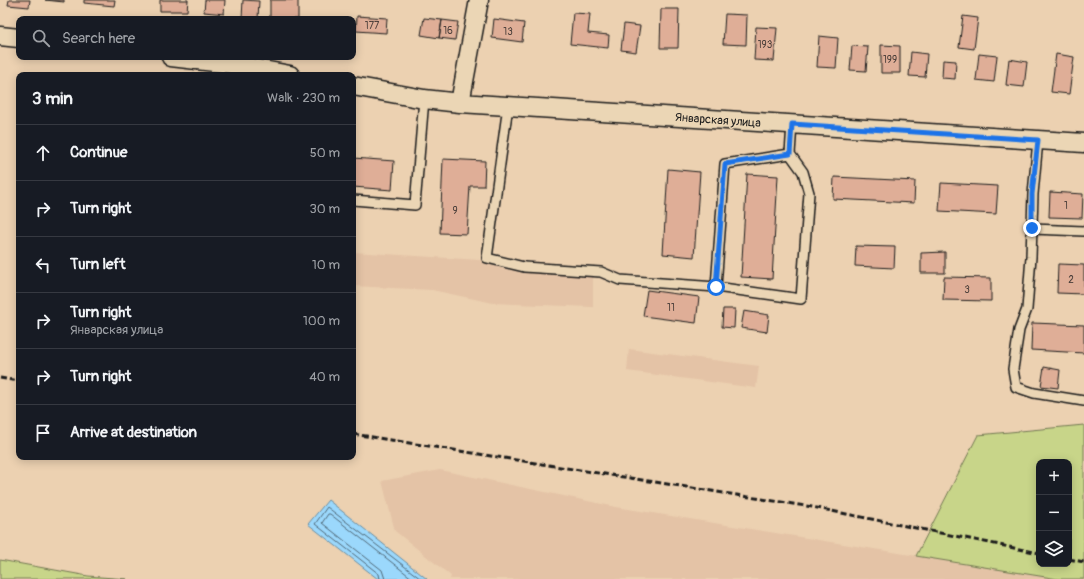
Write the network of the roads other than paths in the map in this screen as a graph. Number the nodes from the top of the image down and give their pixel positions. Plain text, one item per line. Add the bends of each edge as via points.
1 (479, 0) edge
2 (0, 36) edge
3 (16, 38) edge
4 (197, 60) edge
5 (274, 72) edge
6 (356, 87) edge
7 (424, 99) junction
8 (460, 103) junction
9 (508, 106) junction
10 (792, 124) junction
11 (1038, 140) junction
12 (1084, 143) edge
13 (790, 154) junction
14 (356, 200) edge
15 (1032, 228) junction
16 (1084, 231) edge
17 (716, 287) junction
18 (1084, 401) edge

1 - 8 street
2 - 3 street
4 - 5 street
6 - 7 street, Январская улица
7 - 8 street, Январская улица
7 - 14 lane via 415,205
8 - 9 street, Январская улица
9 - 10 street, Январская улица
9 - 17 lane via 487,258 524,267 601,272 620,280
10 - 11 street, Январская улица
10 - 13 lane
11 - 12 street, Январская улица
11 - 15 lane via 1032,194
13 - 17 lane via 725,164
13 - 17 lane via 803,172 809,192 800,299
15 - 16 lane
15 - 18 lane via 1028,310 1019,330 1013,370 1016,387 1034,393

